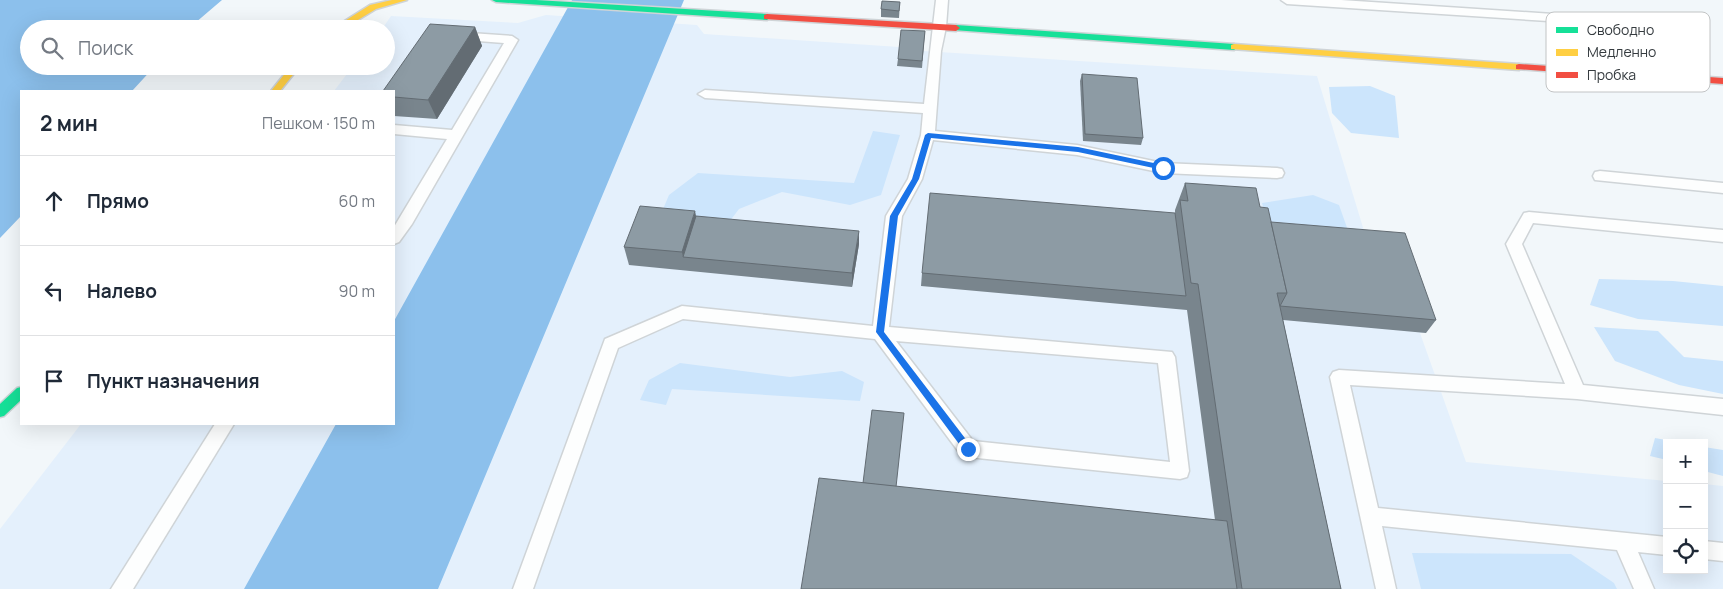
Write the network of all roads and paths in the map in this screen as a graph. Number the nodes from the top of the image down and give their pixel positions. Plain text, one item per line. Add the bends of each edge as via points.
1 (403, 0) edge
2 (496, 0) edge
3 (942, 0) edge
4 (1287, 0) edge
5 (1546, 17) edge
6 (351, 20) edge
7 (940, 27) junction
8 (444, 36) edge
9 (1546, 69) edge
10 (288, 75) edge
11 (1710, 80) edge
12 (1723, 81) edge
13 (276, 90) edge
14 (705, 94) dead end
15 (930, 109) junction
16 (395, 129) edge
17 (456, 135) junction
18 (928, 135) junction
19 (1277, 173) dead end
20 (1600, 176) dead end
21 (1723, 188) edge
22 (1723, 236) edge
23 (395, 237) edge
24 (880, 332) junction
25 (1577, 392) junction
26 (20, 393) edge
27 (1723, 407) edge
28 (0, 412) edge
29 (224, 425) edge
30 (1370, 516) junction
31 (1623, 541) junction
32 (1663, 546) edge
33 (1708, 550) edge
34 (1723, 552) edge
35 (121, 589) edge
36 (523, 589) edge
37 (1386, 589) edge
38 (1644, 589) edge

1 - 6 street via 373,7
2 - 7 street
3 - 7 lane
4 - 5 lane
7 - 9 street
7 - 15 lane
8 - 17 lane via 512,40
10 - 13 street
11 - 12 street
14 - 15 lane
15 - 18 lane
16 - 17 lane
17 - 23 lane via 408,220
18 - 19 lane via 1078,150 1163,168
18 - 24 lane via 915,179 894,216
20 - 21 lane
22 - 25 lane via 1529,217 1514,244
24 - 24 lane via 1166,357 1180,471 968,449
24 - 36 lane via 682,312 611,344
25 - 27 lane
25 - 30 lane via 1339,377
26 - 28 street
29 - 35 lane
30 - 31 lane
30 - 37 lane
31 - 32 lane
31 - 38 lane
33 - 34 lane

